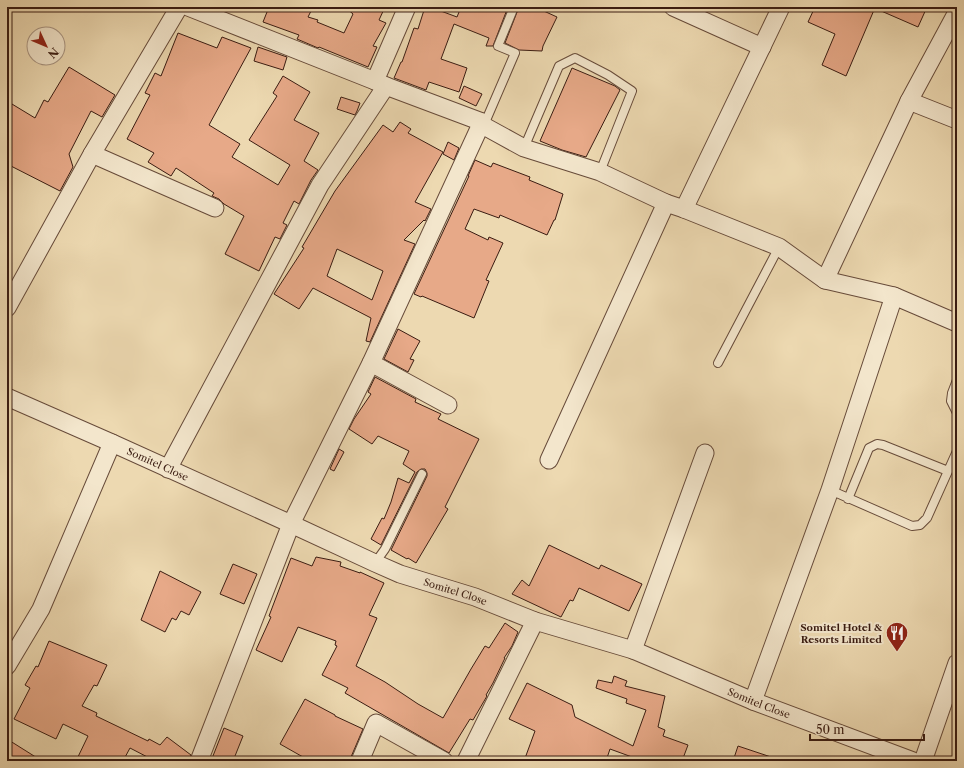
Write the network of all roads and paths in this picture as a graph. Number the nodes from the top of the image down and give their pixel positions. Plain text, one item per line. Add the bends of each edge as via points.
1 (179, 7) edge
2 (188, 7) edge
3 (407, 7) edge
4 (514, 7) edge
5 (673, 7) edge
6 (781, 7) edge
7 (957, 12) edge
8 (762, 47) junction
9 (381, 83) junction
10 (908, 101) junction
11 (957, 120) edge
12 (483, 124) junction
13 (524, 148) junction
14 (92, 154) junction
15 (600, 172) junction
16 (666, 203) junction
17 (215, 208) dead end
18 (684, 209) junction
19 (779, 247) junction
20 (825, 280) junction
21 (894, 296) junction
22 (7, 308) edge
23 (957, 323) edge
24 (371, 363) junction
25 (718, 363) dead end
26 (957, 380) edge
27 (7, 397) edge
28 (448, 405) dead end
29 (957, 413) edge
30 (112, 443) junction
31 (957, 451) edge
32 (705, 453) dead end
33 (549, 460) dead end
34 (168, 469) junction
35 (948, 471) junction
36 (422, 474) dead end
37 (830, 490) junction
38 (848, 498) junction
39 (291, 524) junction
40 (375, 563) junction
41 (535, 622) junction
42 (633, 650) junction
43 (957, 663) edge
44 (7, 666) edge
45 (753, 701) junction
46 (880, 755) edge
47 (199, 761) edge
48 (360, 761) edge
49 (444, 761) edge
50 (466, 761) edge
51 (913, 761) edge
52 (923, 761) edge

1 - 14 street
2 - 9 street
3 - 9 street
4 - 12 lane via 498,46 515,53
5 - 8 street
6 - 8 street
7 - 10 street
8 - 18 street
9 - 12 street
9 - 34 street via 320,185
10 - 11 street
10 - 20 street
12 - 13 street
12 - 24 street
13 - 15 street
13 - 15 lane via 559,66 575,58 632,91
14 - 17 street
14 - 22 street
15 - 16 street
16 - 18 street
16 - 33 street
18 - 19 street
19 - 20 street
19 - 25 lane
20 - 21 street
21 - 23 street
21 - 37 street
24 - 28 street
24 - 39 street
26 - 29 lane via 951,400
27 - 30 street, Somitel Close
30 - 34 street, Somitel Close
30 - 44 street via 41,609
31 - 35 lane
32 - 42 street
34 - 39 street, Somitel Close
35 - 38 lane via 877,444 869,448
35 - 38 lane via 927,518 920,525 912,526
36 - 40 lane via 385,549
37 - 38 lane
37 - 45 street
39 - 40 street, Somitel Close
39 - 47 street
40 - 41 street, Somitel Close via 400,574 475,597
41 - 42 street, Somitel Close
41 - 50 street
42 - 45 street, Somitel Close
43 - 52 street
45 - 46 street, Somitel Close
46 - 51 street, Somitel Close
48 - 49 street via 376,723

